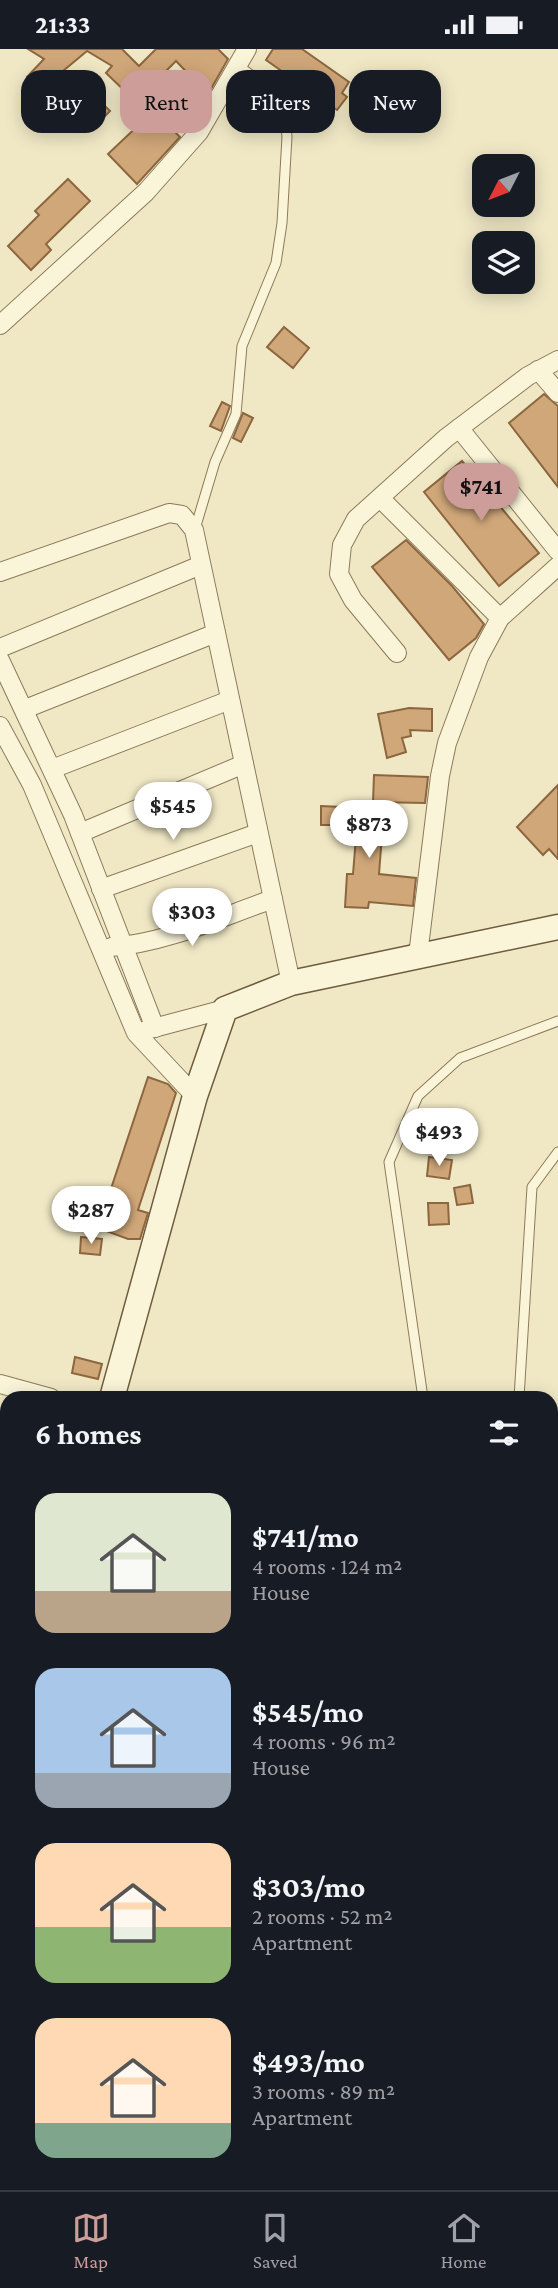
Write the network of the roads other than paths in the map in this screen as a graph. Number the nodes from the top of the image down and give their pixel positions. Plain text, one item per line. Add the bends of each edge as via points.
1 (247, 49) edge
2 (237, 65) junction
3 (0, 325) edge
4 (558, 360) edge
5 (538, 370) junction
6 (558, 393) edge
7 (459, 428) junction
8 (380, 498) junction
9 (194, 530) junction
10 (558, 551) edge
11 (201, 565) junction
12 (558, 566) edge
13 (0, 572) edge
14 (500, 618) junction
15 (216, 633) junction
16 (0, 648) edge
17 (397, 653) dead end
18 (0, 660) edge
19 (230, 700) junction
20 (25, 709) junction
21 (0, 726) edge
22 (244, 764) junction
23 (52, 769) junction
24 (80, 833) junction
25 (258, 833) junction
26 (101, 889) junction
27 (273, 899) junction
28 (558, 927) edge
29 (122, 946) junction
30 (101, 948) junction
31 (418, 955) junction
32 (291, 983) junction
33 (225, 1009) junction
34 (558, 1021) edge
35 (155, 1028) junction
36 (136, 1033) junction
37 (195, 1096) junction
38 (558, 1152) edge
39 (0, 1384) edge
40 (26, 1391) edge
41 (114, 1391) edge
42 (422, 1391) edge
43 (519, 1391) edge

1 - 2 street
2 - 3 street via 198,132 146,192
2 - 9 lane via 272,90 284,107 282,223 276,263 242,346 236,414 215,461
4 - 5 street
5 - 6 street
5 - 7 street
7 - 8 street
7 - 10 street
8 - 14 street
8 - 17 street via 356,519 342,545 339,574 353,600
9 - 11 street
9 - 13 street via 181,515 169,513
11 - 15 street
11 - 16 street
12 - 14 street
14 - 31 street via 479,657 447,743
15 - 19 street
15 - 20 street
18 - 20 street
19 - 22 street
19 - 23 street
20 - 23 street
21 - 30 street via 32,785
22 - 24 street
22 - 25 street
23 - 24 street
24 - 26 street
25 - 26 street
25 - 27 street
26 - 29 street
27 - 29 street via 182,931
27 - 32 street
28 - 31 street
29 - 30 street
29 - 35 street
30 - 36 street
31 - 32 street
32 - 33 street
33 - 35 street
33 - 37 street
34 - 42 lane via 460,1058 418,1096 389,1162
35 - 36 street
36 - 37 street
37 - 41 street
38 - 43 lane via 532,1187
39 - 40 street

